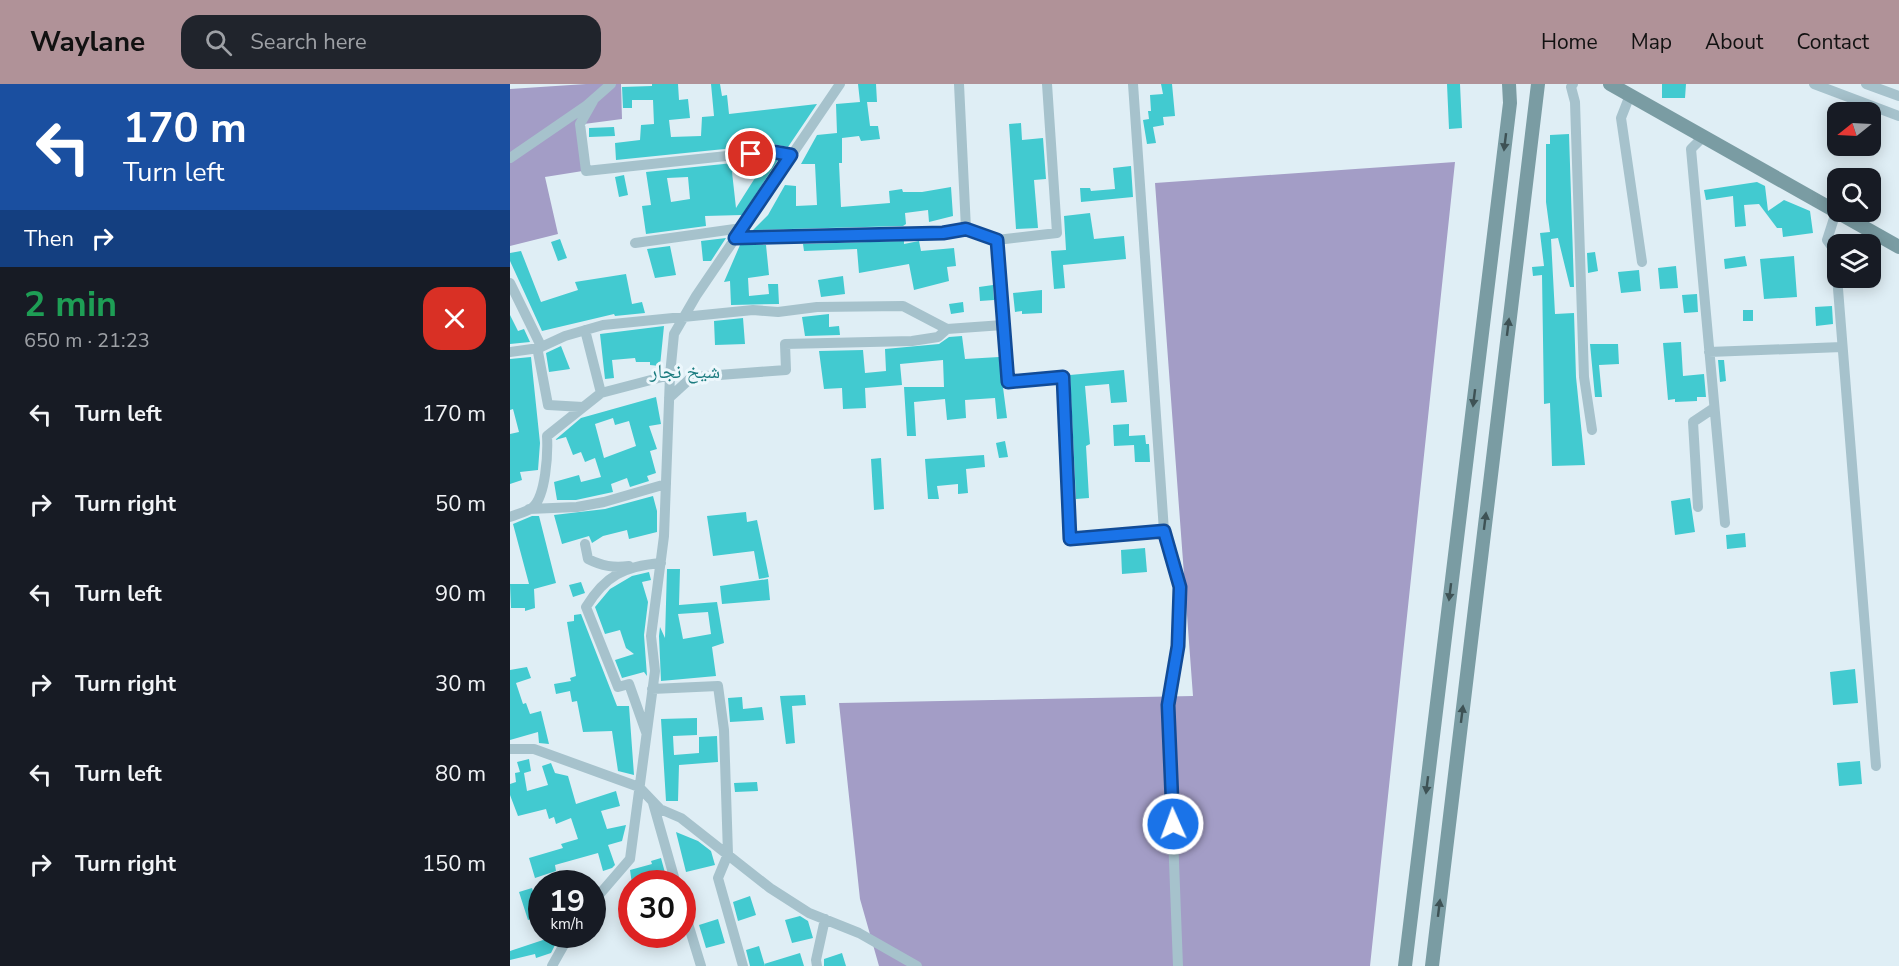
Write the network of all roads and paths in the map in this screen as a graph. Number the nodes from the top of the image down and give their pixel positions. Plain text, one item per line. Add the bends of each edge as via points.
1 (611, 84) edge
2 (840, 84) edge
3 (959, 84) edge
4 (1047, 84) edge
5 (1133, 84) edge
6 (1509, 84) edge
7 (1538, 84) edge
8 (1573, 84) edge
9 (1610, 84) edge
10 (1814, 84) edge
11 (1866, 84) edge
12 (1630, 95) junction
13 (1899, 96) edge
14 (592, 101) junction
15 (1899, 117) edge
16 (1703, 136) junction
17 (791, 155) junction
18 (510, 158) edge
19 (1827, 207) edge
20 (1833, 222) edge
21 (1854, 222) edge
22 (742, 228) junction
23 (966, 229) junction
24 (735, 238) junction
25 (997, 240) junction
26 (634, 243) dead end
27 (1899, 247) edge
28 (1642, 262) dead end
29 (510, 283) edge
30 (684, 317) junction
31 (1003, 325) junction
32 (947, 329) junction
33 (585, 330) junction
34 (1842, 347) junction
35 (539, 348) junction
36 (510, 352) edge
37 (1708, 352) junction
38 (669, 375) junction
39 (601, 393) junction
40 (669, 398) junction
41 (583, 407) junction
42 (1714, 408) junction
43 (1592, 430) dead end
44 (666, 484) junction
45 (1698, 507) dead end
46 (529, 509) junction
47 (510, 517) edge
48 (1725, 523) dead end
49 (1164, 531) junction
50 (585, 544) dead end
51 (661, 563) junction
52 (638, 565) junction
53 (652, 689) junction
54 (647, 735) junction
55 (510, 748) edge
56 (1876, 766) dead end
57 (639, 787) junction
58 (652, 801) junction
59 (728, 854) junction
60 (672, 870) edge
61 (606, 886) edge
62 (825, 919) junction
63 (562, 948) edge
64 (695, 948) edge
65 (552, 966) edge
66 (701, 966) edge
67 (743, 966) edge
68 (817, 966) edge
69 (917, 966) edge
70 (1178, 966) edge
71 (1405, 966) edge
72 (1432, 966) edge

1 - 14 street
2 - 17 street
3 - 23 street
4 - 25 street via 1057,233
5 - 49 street
6 -> 71 main road via 1510,102
72 -> 7 main road
8 - 43 street via 1584,377
9 - 12 main road
10 - 15 street
11 - 13 street
12 - 16 main road
12 - 28 street via 1622,118
14 - 17 street via 580,124 586,171 774,152
14 - 18 street
16 - 19 main road
16 - 37 street via 1691,149
17 - 22 street
20 - 34 street via 1827,240 1835,251
21 - 27 main road
22 - 24 street
22 - 26 street
23 - 24 street via 943,233
23 - 25 street
24 - 30 street
25 - 31 street
29 - 35 street
30 - 32 street via 753,310 903,306
30 - 33 street
30 - 38 street via 674,334
31 - 32 street
31 - 49 street via 1008,382 1063,377 1070,539
32 - 40 street via 938,338 912,341 785,344 786,369 692,377
33 - 35 street
33 - 39 street
34 - 37 street
34 - 56 street
35 - 36 street
35 - 41 street via 548,405
37 - 42 street
38 - 39 street
38 - 40 street
39 - 41 street
40 - 44 street
41 - 46 street via 547,436 542,492
42 - 45 street via 1693,422
42 - 48 street
44 - 46 street via 577,507
44 - 51 street
46 - 47 street
49 - 70 street via 1180,587 1178,646 1168,705
50 - 52 street via 588,558 598,564 614,568
51 - 52 street
51 - 53 street via 651,636 655,671
52 - 54 street via 600,584 586,607 618,687 629,684
53 - 54 street
53 - 59 street via 718,686 724,730
54 - 57 street
55 - 57 street via 534,749
57 - 58 street
57 - 61 street via 630,858
58 - 59 street
58 - 60 street
59 - 62 street via 770,888
59 - 67 street via 718,878
62 - 68 street
62 - 69 street via 859,933
63 - 65 street
64 - 66 street

